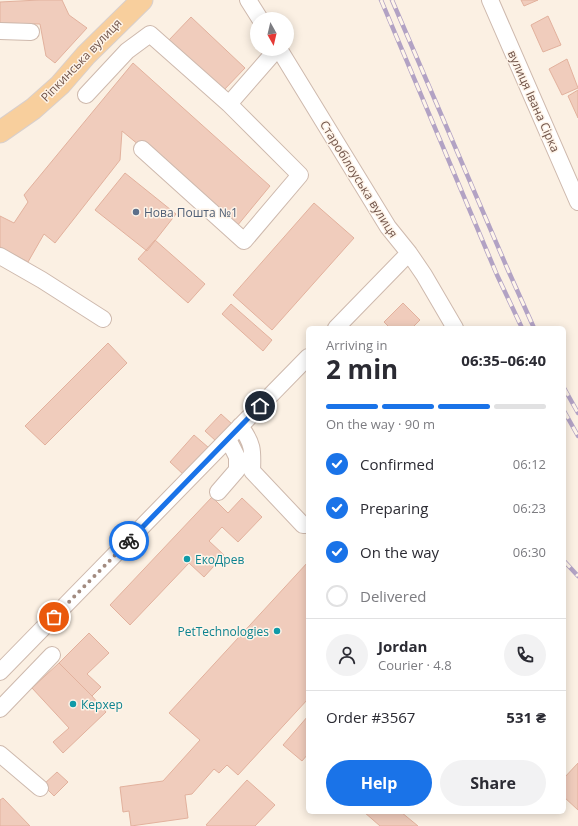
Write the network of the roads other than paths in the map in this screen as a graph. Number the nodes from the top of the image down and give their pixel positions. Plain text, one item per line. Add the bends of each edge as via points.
1 (142, 0) edge
2 (248, 0) edge
3 (490, 0) edge
4 (256, 12) edge
5 (0, 31) edge
6 (31, 32) dead end
7 (272, 56) edge
8 (282, 56) edge
9 (86, 95) dead end
10 (229, 104) junction
11 (0, 132) edge
12 (142, 149) dead end
13 (578, 202) edge
14 (409, 253) junction
15 (0, 256) edge
16 (103, 319) dead end
17 (338, 326) edge
18 (454, 326) edge
19 (306, 359) edge
20 (240, 426) junction
21 (228, 439) junction
22 (218, 492) dead end
23 (306, 525) edge
24 (52, 655) dead end
25 (0, 672) edge
26 (0, 709) edge
27 (0, 754) edge
28 (40, 788) dead end

1 - 11 main road, Ріпкинська вулиця via 86,55 60,85 33,109
2 - 4 street
3 - 13 street, вулиця Івана Сірка
5 - 6 street
7 - 10 street
8 - 14 street, Старобілоуська вулиця via 388,227
9 - 10 street via 127,51 150,34
10 - 12 street via 300,175 244,241
14 - 17 street
14 - 18 street, Старобілоуська вулиця
15 - 16 street
19 - 20 street
20 - 21 street
20 - 23 street via 250,438 253,454 252,471 303,525
21 - 22 street via 237,457 237,470
21 - 25 street
24 - 26 street
27 - 28 street

